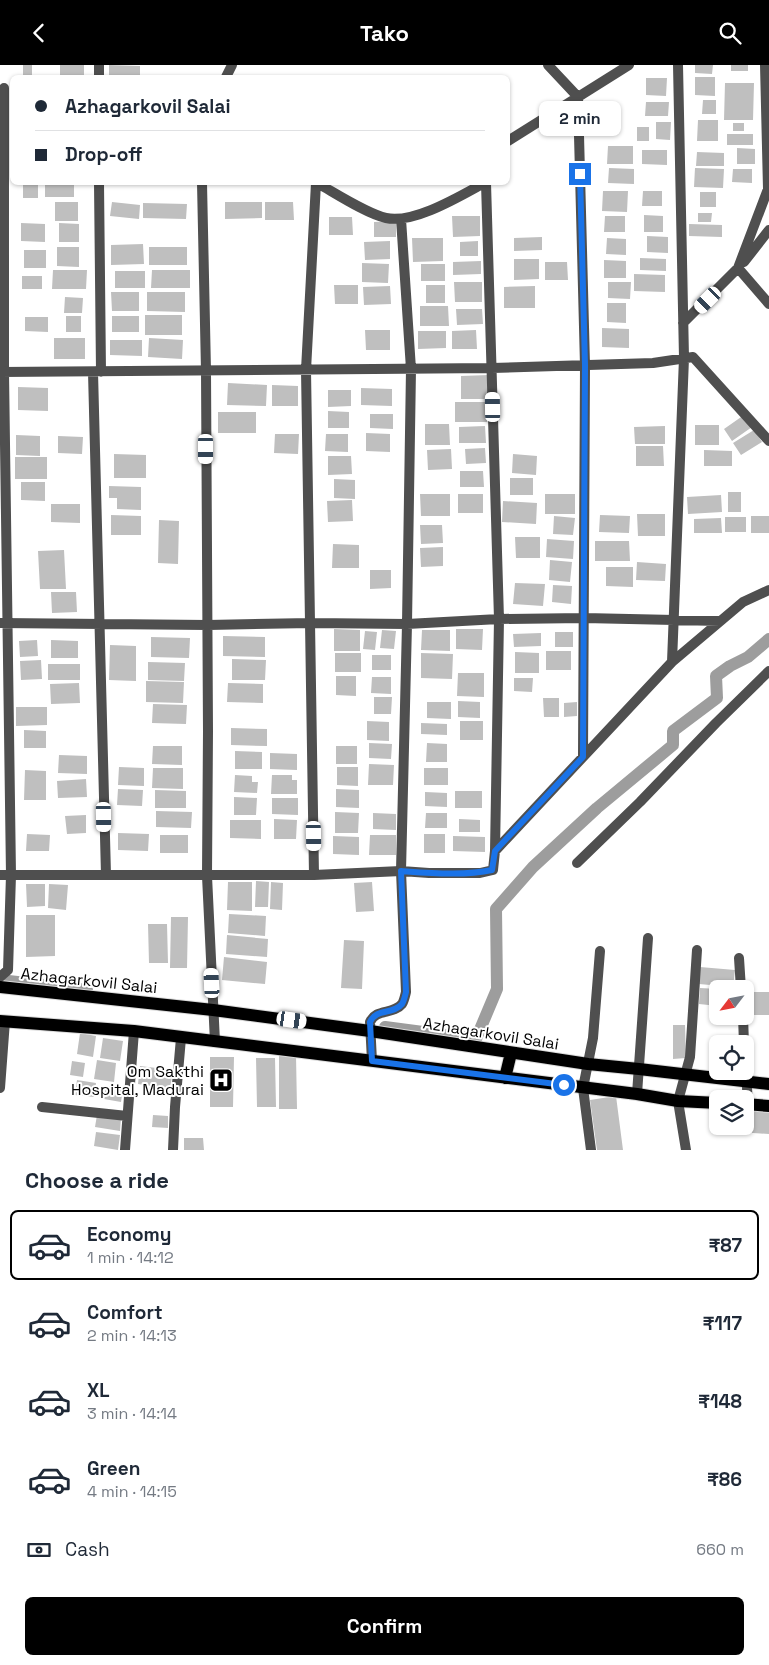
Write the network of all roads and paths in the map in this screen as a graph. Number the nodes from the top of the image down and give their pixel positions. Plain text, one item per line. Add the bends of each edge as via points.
1 (548, 65) edge
2 (629, 65) edge
3 (678, 65) edge
4 (765, 65) edge
5 (4, 88) dead end
6 (578, 97) junction
7 (510, 140) edge
8 (99, 185) edge
9 (202, 185) edge
10 (316, 185) edge
11 (320, 185) edge
12 (481, 185) edge
13 (485, 185) edge
14 (401, 219) junction
15 (769, 230) edge
16 (738, 268) junction
17 (769, 304) edge
18 (683, 323) junction
19 (684, 358) junction
20 (585, 365) junction
21 (492, 368) junction
22 (411, 369) junction
23 (306, 370) junction
24 (206, 371) junction
25 (2, 372) edge
26 (97, 372) junction
27 (769, 441) edge
28 (769, 590) edge
29 (584, 618) junction
30 (499, 619) junction
31 (674, 620) junction
32 (720, 621) junction
33 (4, 623) edge
34 (311, 623) junction
35 (100, 624) junction
36 (407, 624) junction
37 (208, 625) junction
38 (672, 662) junction
39 (769, 671) edge
40 (583, 757) junction
41 (495, 851) junction
42 (577, 863) dead end
43 (401, 871) junction
44 (5, 875) edge
45 (106, 875) junction
46 (207, 875) junction
47 (314, 875) junction
48 (648, 938) dead end
49 (697, 950) dead end
50 (600, 951) dead end
51 (739, 958) dead end
52 (1, 979) edge
53 (740, 980) edge
54 (213, 1006) junction
55 (2, 1021) edge
56 (370, 1026) junction
57 (134, 1031) junction
58 (181, 1038) junction
59 (215, 1042) junction
60 (511, 1053) junction
61 (372, 1061) junction
62 (588, 1064) junction
63 (639, 1069) junction
64 (685, 1075) junction
65 (505, 1078) junction
66 (747, 1082) junction
67 (769, 1084) edge
68 (583, 1088) junction
69 (0, 1089) edge
70 (747, 1090) edge
71 (638, 1094) junction
72 (678, 1101) junction
73 (709, 1103) edge
74 (754, 1105) edge
75 (769, 1106) edge
76 (42, 1107) dead end
77 (127, 1115) junction
78 (125, 1150) edge
79 (173, 1150) edge
80 (591, 1150) edge
81 (686, 1150) edge

1 - 6 street
2 - 6 street
3 - 18 street
4 - 16 street via 768,189
5 - 25 street
6 - 7 street
6 - 20 street
8 - 26 street
9 - 24 street
10 - 23 street
11 - 14 street via 374,214
12 - 14 street via 438,207
13 - 21 street
14 - 22 street
15 - 16 street
16 - 17 street
16 - 18 street
18 - 19 street
19 - 20 street via 653,363
19 - 27 street via 693,357
19 - 31 street
20 - 21 street
20 - 29 street
21 - 22 street
21 - 30 street
22 - 23 street
22 - 36 street
23 - 24 street
23 - 34 street
24 - 26 street
24 - 37 street
25 - 26 street
25 - 33 street
26 - 35 street
28 - 32 street via 743,602
29 - 30 street
29 - 31 street
29 - 40 street
30 - 36 street
30 - 41 street
31 - 32 street
31 - 38 street
32 - 38 street
33 - 35 street
33 - 44 street
34 - 36 street
34 - 37 street
34 - 47 street
35 - 37 street
35 - 45 street
36 - 43 street
37 - 46 street
38 - 40 street
39 - 42 street
40 - 41 street
41 - 43 street via 492,870 480,873
43 - 47 street
43 - 56 street via 406,992 403,1004 394,1010 376,1013
44 - 45 street
44 - 52 street via 8,970
45 - 46 street
46 - 47 street
46 - 54 street
48 - 63 street
49 - 64 street via 690,1057
50 - 62 street
51 - 53 street
52 - 54 main road, Azhagarkovil Salai
54 - 56 main road, Azhagarkovil Salai
54 - 59 street
55 - 57 main road
55 - 69 street
56 - 60 main road, Azhagarkovil Salai
56 - 61 street
57 - 58 main road
57 - 77 street
58 - 59 main road
58 - 79 street
59 - 61 main road
60 - 62 main road, Azhagarkovil Salai
60 - 65 main road
61 - 65 main road
62 - 63 main road, Azhagarkovil Salai
62 - 68 street
63 - 64 main road, Azhagarkovil Salai
63 - 71 street
64 - 66 main road, Azhagarkovil Salai
64 - 72 street
65 - 68 main road
66 - 67 main road, Azhagarkovil Salai
66 - 70 street
68 - 71 main road
68 - 80 street
71 - 72 main road
72 - 73 main road
72 - 81 street
74 - 75 main road
76 - 77 street
77 - 78 street

